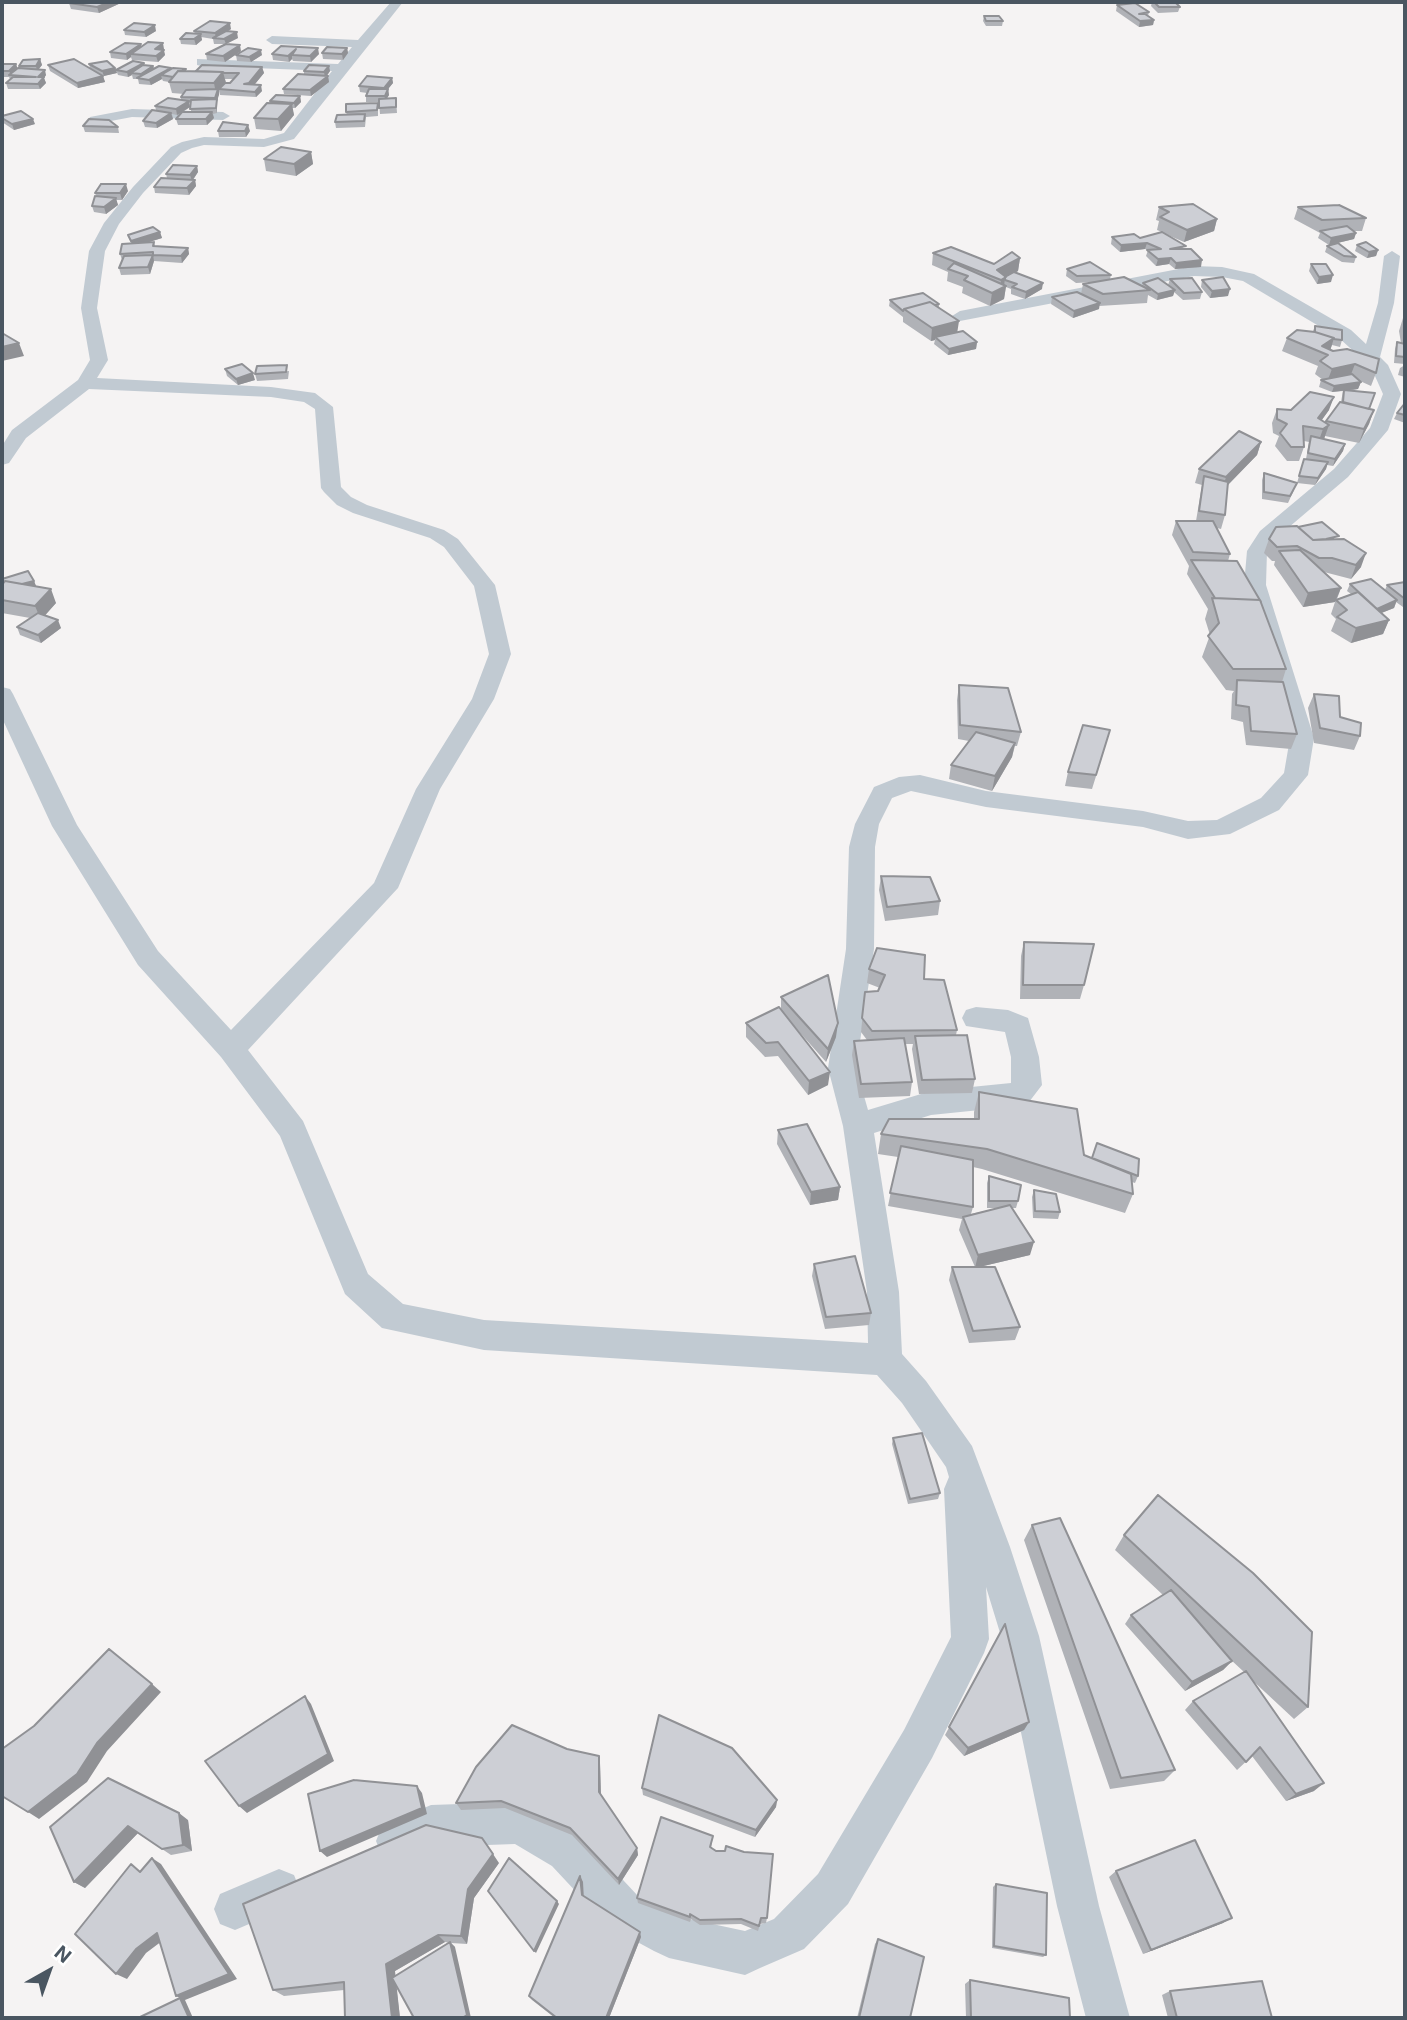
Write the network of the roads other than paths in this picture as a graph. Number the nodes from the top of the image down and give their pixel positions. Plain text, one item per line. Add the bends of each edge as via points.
1 (397, 2) edge
2 (272, 40) dead end
3 (360, 44) junction
4 (201, 62) edge
5 (341, 68) junction
6 (229, 99) edge
7 (223, 116) junction
8 (95, 120) edge
9 (192, 143) junction
10 (1392, 256) dead end
11 (961, 316) dead end
12 (1371, 358) junction
13 (85, 383) junction
14 (1399, 394) edge
15 (11, 433) edge
16 (2, 459) edge
17 (2, 694) edge
18 (976, 1018) dead end
19 (231, 1049) junction
20 (858, 1126) junction
21 (885, 1360) junction
22 (960, 1458) junction
23 (358, 1857) edge
24 (309, 1878) edge
25 (235, 1909) dead end
26 (1108, 2018) edge

1 - 3 street
2 - 3 street
3 - 5 street
4 - 5 street
5 - 9 street via 289,136 264,143
6 - 7 street
7 - 8 street via 132,113
7 - 9 street
9 - 13 street via 176,150 138,190 97,251 89,308 99,360
10 - 12 street via 1386,303
11 - 12 street via 1194,271 1222,272 1248,277 1346,334
12 - 14 street
13 - 15 street
13 - 19 street via 309,397 324,407 331,488 360,509 437,534 451,543 484,585 500,654 483,699 428,789 385,887
14 - 20 street via 1379,430 1340,473 1266,535 1257,551 1255,585 1302,738 1296,775 1270,804 1222,828 1188,830 1143,819 986,799 920,783 883,793 867,824 862,847 860,949 842,1068
15 - 16 street
17 - 19 street via 65,827 148,958
18 - 20 street via 1018,1026 1027,1085 1019,1094 931,1103
19 - 21 street via 292,1130 356,1284 394,1317 484,1335
20 - 21 street via 883,1292
21 - 22 street via 914,1392
22 - 23 street via 970,1639 918,1744 833,1889 789,1934 745,1953 669,1936 623,1911 568,1851 519,1823 431,1826
22 - 26 street via 1020,1636 1078,1906
24 - 25 street

